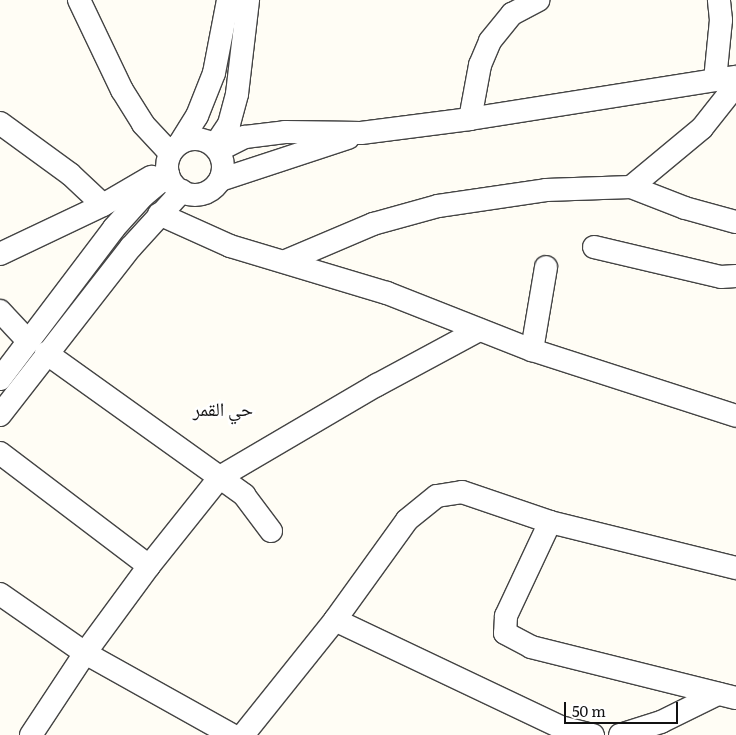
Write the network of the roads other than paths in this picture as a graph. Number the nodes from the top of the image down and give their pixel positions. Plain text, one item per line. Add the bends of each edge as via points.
1 (80, 0) edge
2 (228, 0) edge
3 (248, 0) edge
4 (538, 0) edge
5 (725, 8) edge
6 (729, 81) edge
7 (470, 120) junction
8 (0, 123) edge
9 (361, 133) junction
10 (217, 148) junction
11 (173, 166) junction
12 (220, 180) junction
13 (631, 187) junction
14 (103, 205) junction
15 (159, 214) junction
16 (83, 215) junction
17 (736, 222) edge
18 (109, 235) junction
19 (594, 247) dead end
20 (131, 248) junction
21 (0, 254) edge
22 (286, 261) junction
23 (546, 268) dead end
24 (736, 276) edge
25 (0, 311) edge
26 (479, 330) junction
27 (27, 340) junction
28 (532, 350) junction
29 (46, 353) junction
30 (0, 378) edge
31 (0, 415) edge
32 (736, 416) edge
33 (0, 453) edge
34 (220, 477) junction
35 (550, 522) junction
36 (271, 530) dead end
37 (148, 566) junction
38 (736, 568) edge
39 (0, 594) edge
40 (335, 620) junction
41 (85, 653) junction
42 (727, 696) edge
43 (31, 735) edge
44 (232, 735) edge
45 (243, 735) edge
46 (593, 735) edge
47 (620, 735) edge

1 - 11 street via 122,90
2 - 11 street via 214,73
3 - 10 street via 237,94 229,124
4 - 7 street via 512,14 490,41 480,66
5 - 6 street
6 - 7 street
6 - 13 street via 702,128
7 - 9 street
8 - 14 street via 70,174
9 - 10 street via 265,134 234,140
9 - 12 street
10 - 11 street via 196,139
10 - 12 street via 223,165
11 - 12 street via 203,193
11 - 14 street
11 - 15 street
11 - 18 street
13 - 17 street via 685,208
13 - 22 street via 546,190 438,206 373,224
14 - 16 street
15 - 20 street
15 - 22 street via 205,237
16 - 18 street
16 - 21 street
18 - 20 street
18 - 27 street
19 - 24 street via 721,277
20 - 29 street
22 - 26 street via 387,294
23 - 28 street
25 - 27 street
26 - 28 street
26 - 34 street via 377,385
27 - 30 street
28 - 32 street
29 - 31 street
29 - 34 street
33 - 37 street
34 - 36 street via 244,495
34 - 37 street
35 - 38 street
35 - 40 street via 462,492 437,496 407,520
35 - 42 street via 506,616 505,633 531,647
37 - 41 street
39 - 41 street
40 - 45 street
40 - 46 street via 560,727
41 - 43 street
41 - 44 street
42 - 47 street

